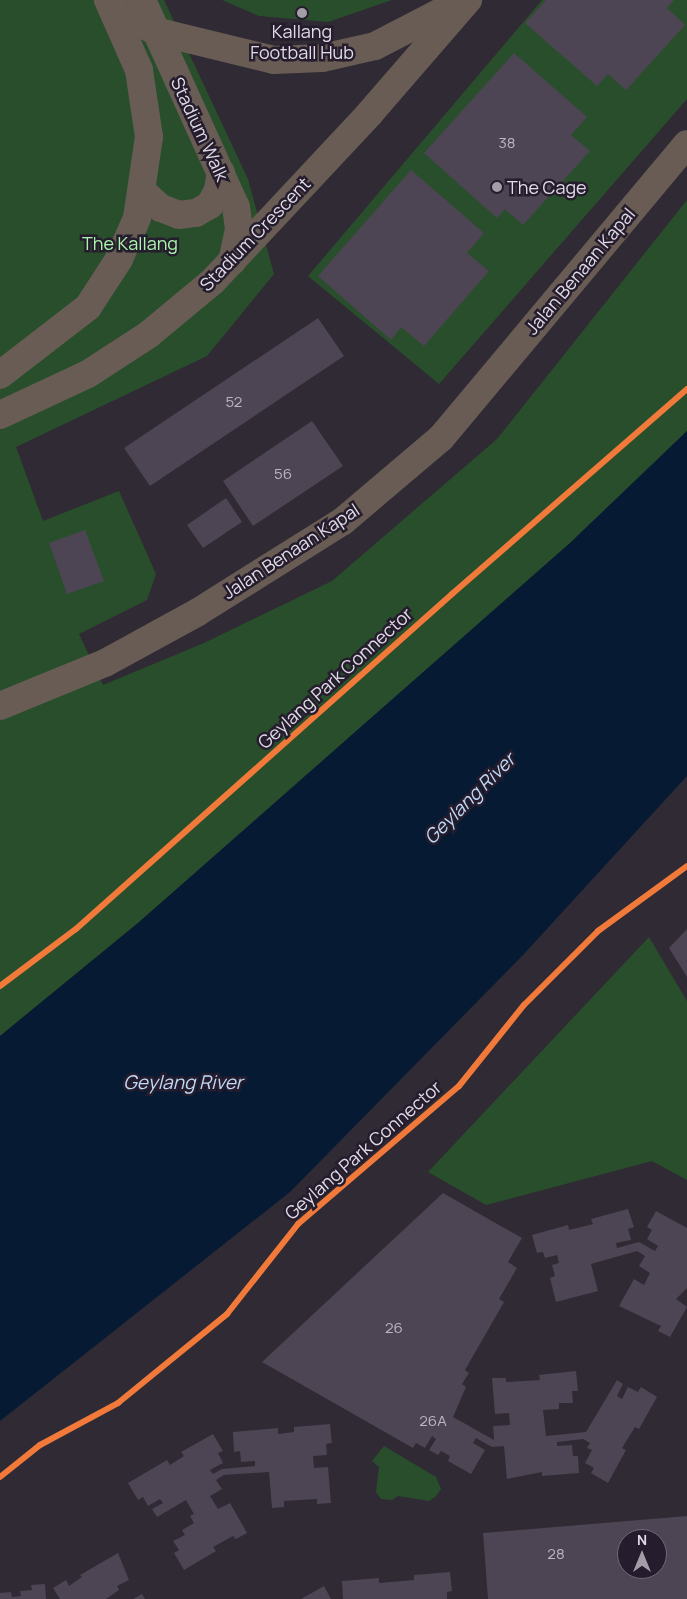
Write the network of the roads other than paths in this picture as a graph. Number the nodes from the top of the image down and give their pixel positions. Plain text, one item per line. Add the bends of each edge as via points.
1 (142, 0) edge
2 (463, 0) edge
3 (468, 0) edge
4 (110, 4) edge
5 (155, 30) junction
6 (687, 144) edge
7 (221, 172) junction
8 (143, 192) junction
9 (232, 261) junction
10 (0, 375) edge
11 (0, 415) edge
12 (0, 706) edge

1 - 5 street, Stadium Walk
2 - 5 street via 374,46 322,58 274,60
3 - 9 street, Stadium Crescent via 370,114
4 - 5 street
4 - 8 street, Stadium Walk via 139,70 149,137
5 - 7 street, Stadium Walk
6 - 12 street, Jalan Benaan Kapal via 440,438 342,521 198,612 105,663
7 - 8 street via 218,190 210,205 196,213 179,215 162,208
7 - 9 street, Stadium Walk via 236,207 239,229
8 - 10 street, Stadium Walk via 137,218 119,259 88,307
9 - 11 street, Stadium Crescent via 148,335 88,374

